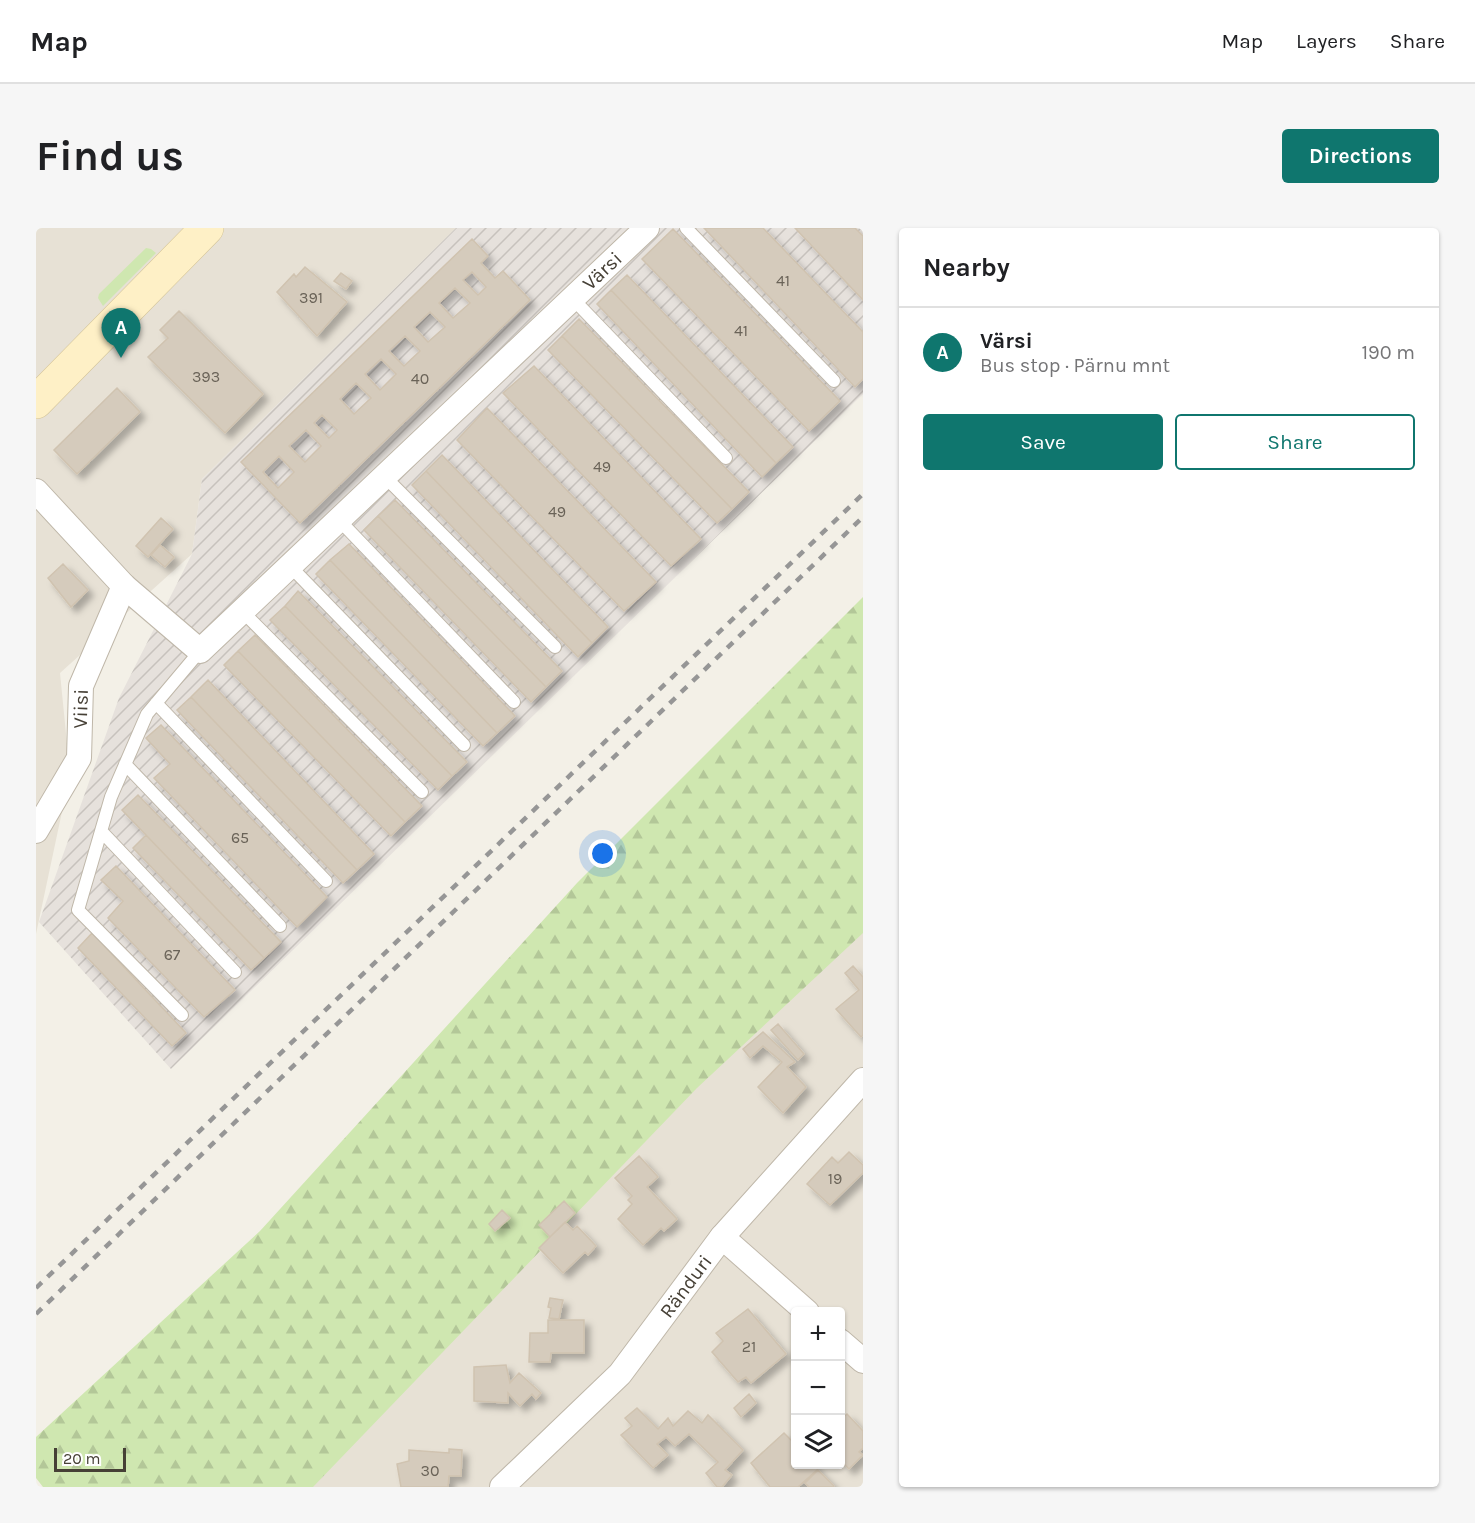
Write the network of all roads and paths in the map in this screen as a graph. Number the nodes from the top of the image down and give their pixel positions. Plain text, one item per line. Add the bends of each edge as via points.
1 (207, 228) edge
2 (647, 228) edge
3 (686, 228) edge
4 (573, 299) junction
5 (834, 381) dead end
6 (36, 402) edge
7 (726, 458) dead end
8 (385, 477) junction
9 (36, 491) edge
10 (340, 520) junction
11 (290, 566) junction
12 (124, 586) junction
13 (242, 611) junction
14 (555, 647) dead end
15 (200, 651) junction
16 (514, 702) dead end
17 (156, 703) junction
18 (464, 746) dead end
19 (125, 764) junction
20 (422, 792) dead end
21 (36, 831) edge
22 (102, 832) junction
23 (326, 881) dead end
24 (280, 927) dead end
25 (234, 972) dead end
26 (182, 1015) dead end
27 (863, 1080) edge
28 (722, 1237) junction
29 (802, 1307) edge
30 (845, 1345) edge
31 (863, 1360) edge
32 (502, 1487) edge

1 - 6 main road
2 - 4 street, Värsi
3 - 5 lane
4 - 7 lane
4 - 8 street, Värsi
8 - 10 street, Värsi
8 - 14 lane
9 - 12 street
10 - 11 street, Värsi
10 - 16 lane
11 - 13 street, Värsi
11 - 18 lane
12 - 15 street
12 - 21 street, Viisi via 81,686 79,758
13 - 15 street, Värsi
13 - 20 lane
15 - 17 lane
17 - 19 lane via 147,714
17 - 23 lane
19 - 22 lane via 111,796
19 - 24 lane
22 - 25 lane
22 - 26 lane via 78,910
27 - 28 street, Ränduri
28 - 29 street
28 - 32 street, Ränduri via 620,1374
30 - 31 street

